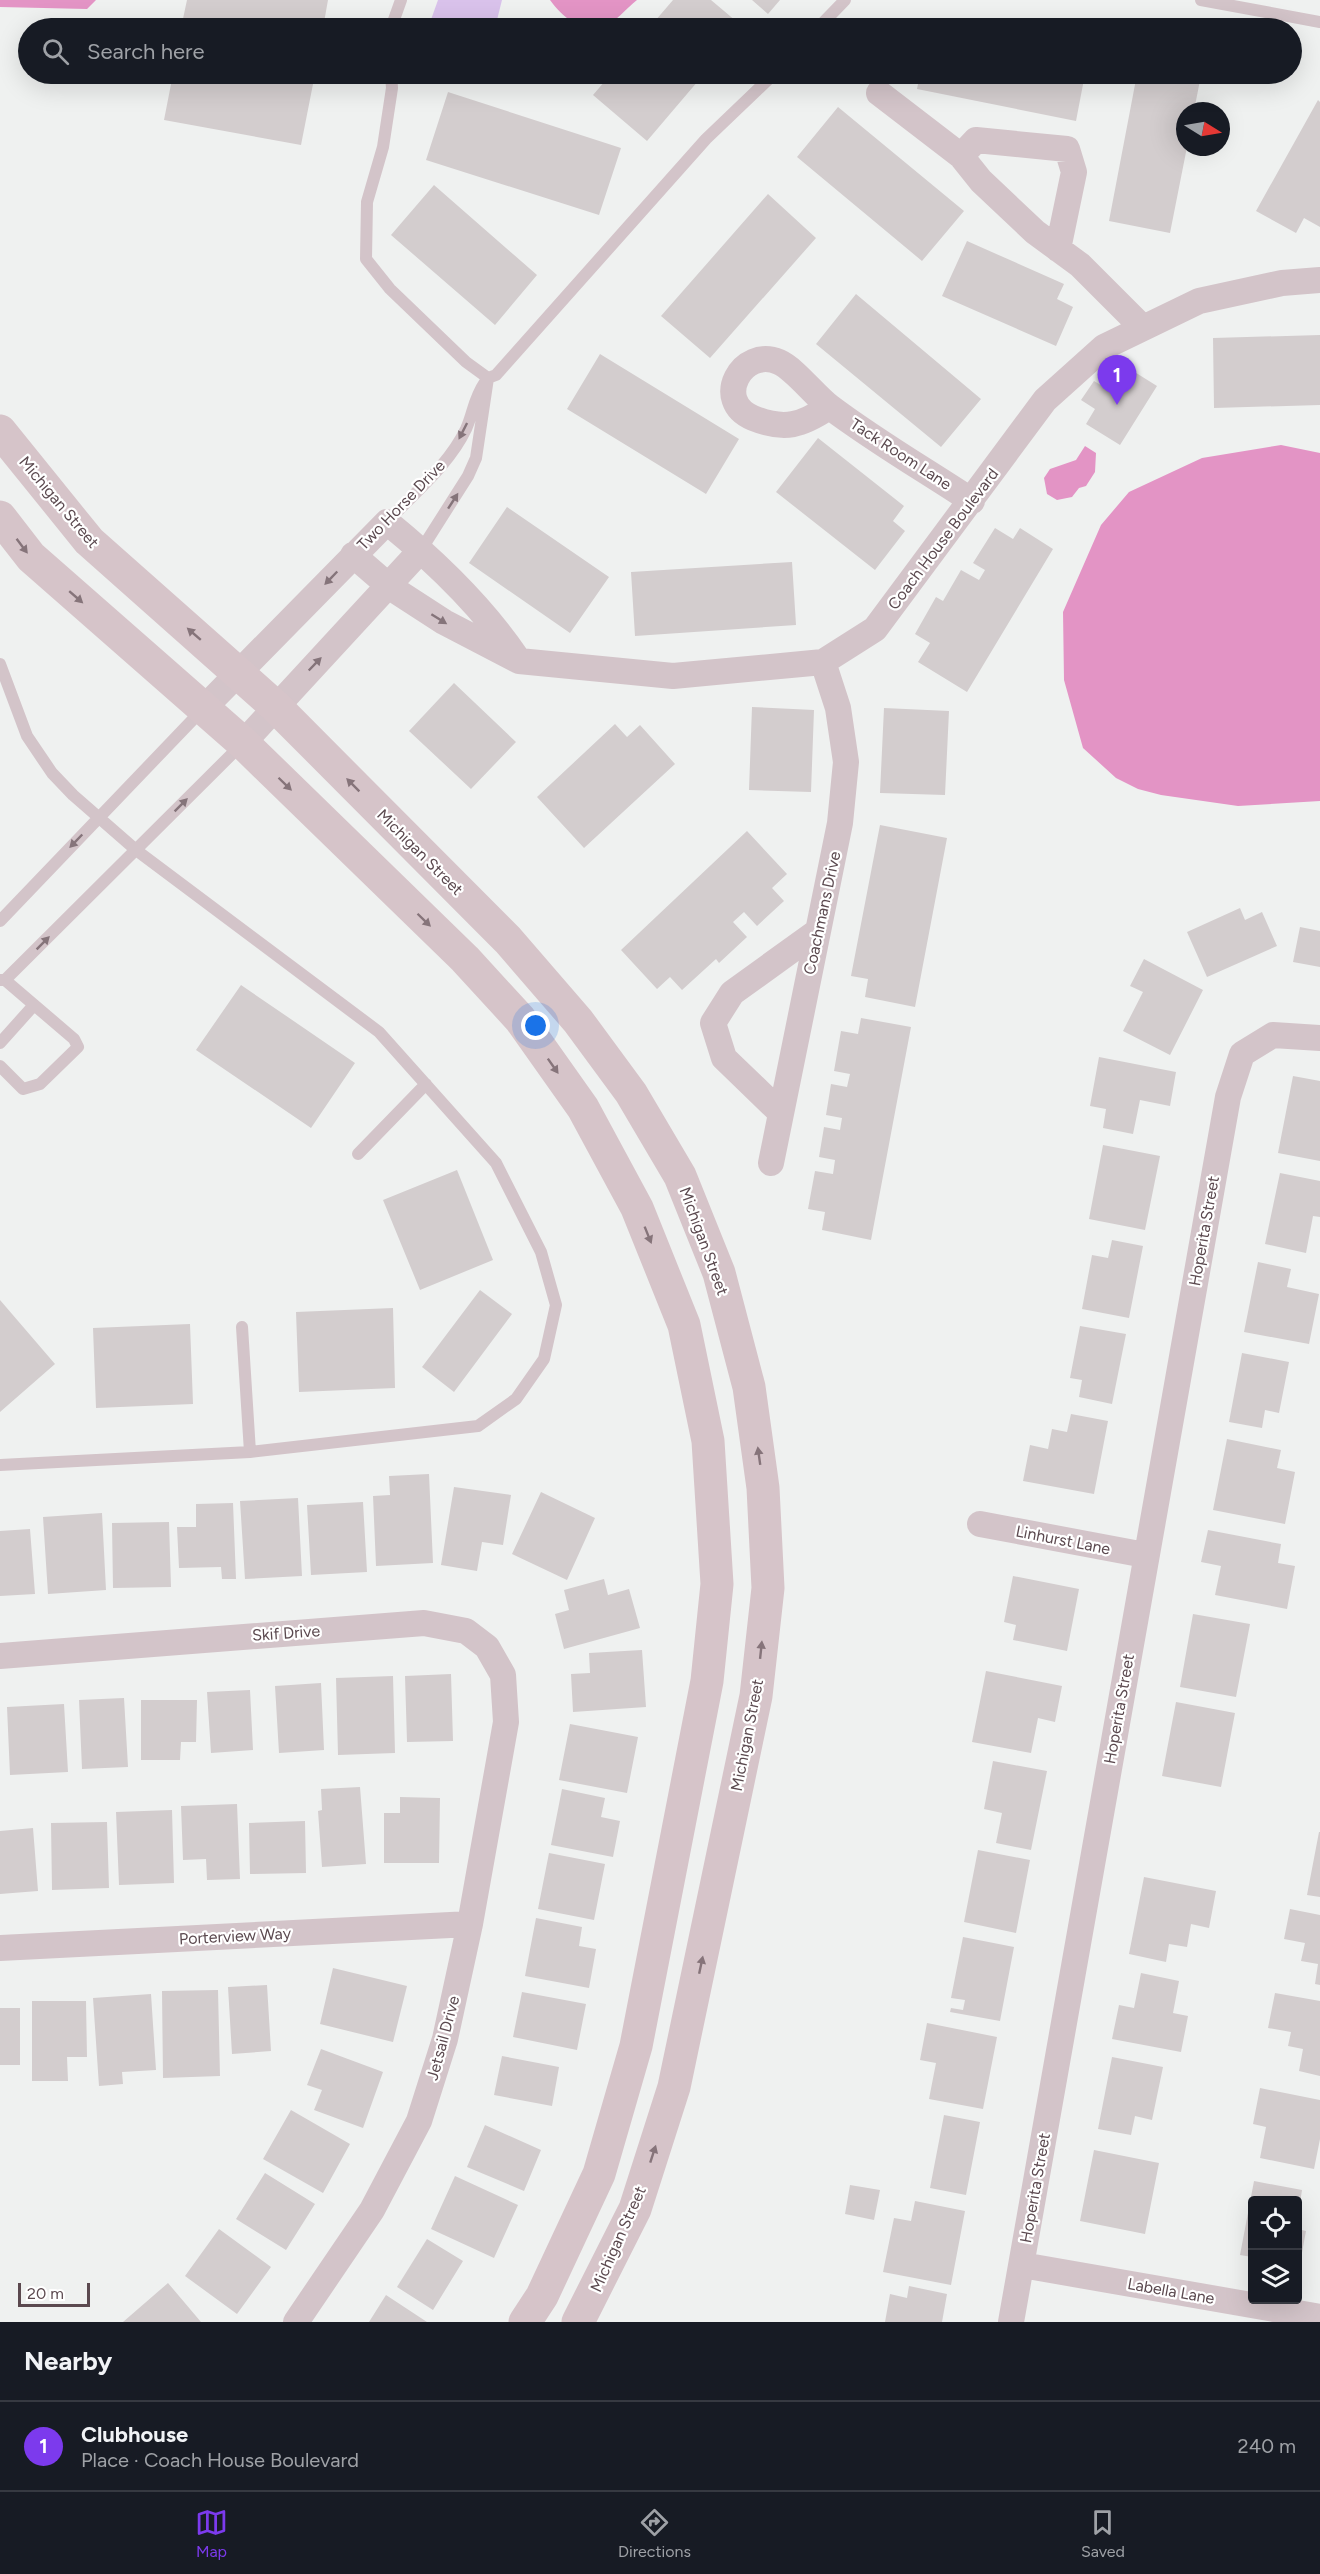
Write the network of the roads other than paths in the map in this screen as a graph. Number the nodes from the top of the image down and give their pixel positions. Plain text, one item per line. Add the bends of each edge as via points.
1 (401, 0) edge
2 (846, 0) edge
3 (1201, 0) edge
4 (395, 18) edge
5 (828, 18) edge
6 (1298, 18) edge
7 (1302, 19) edge
8 (1320, 22) edge
9 (392, 84) edge
10 (763, 84) edge
11 (879, 93) dead end
12 (961, 156) junction
13 (1058, 249) junction
14 (1320, 280) edge
15 (1143, 328) junction
16 (488, 378) junction
17 (829, 407) dead end
18 (0, 431) edge
19 (972, 501) junction
20 (0, 517) edge
21 (387, 522) junction
22 (421, 550) junction
23 (353, 555) junction
24 (390, 587) junction
25 (519, 661) junction
26 (823, 662) junction
27 (0, 664) edge
28 (238, 673) junction
29 (275, 706) junction
30 (204, 708) junction
31 (243, 743) junction
32 (99, 817) junction
33 (136, 850) junction
34 (0, 921) edge
35 (818, 931) junction
36 (3, 980) edge
37 (34, 1005) junction
38 (1320, 1038) edge
39 (0, 1043) edge
40 (0, 1065) edge
41 (426, 1084) junction
42 (781, 1113) junction
43 (358, 1154) dead end
44 (771, 1163) dead end
45 (242, 1327) dead end
46 (250, 1452) junction
47 (0, 1465) edge
48 (980, 1524) dead end
49 (1146, 1555) junction
50 (0, 1656) edge
51 (506, 1722) joint
52 (470, 1924) junction
53 (0, 1948) edge
54 (1022, 2265) junction
55 (1320, 2317) edge
56 (296, 2322) edge
57 (525, 2322) edge
58 (578, 2322) edge
59 (1011, 2322) edge

1 - 4 lane
2 - 5 lane
3 - 6 lane
7 - 8 lane
9 - 16 lane via 382,147 367,202 366,259 390,289
10 - 16 lane via 705,139 496,375
11 - 12 street
12 - 13 street via 981,181
12 - 13 street via 976,140 1066,149 1074,172
13 - 15 street via 1080,265
14 - 15 street, Coach House Boulevard via 1282,283 1199,301
15 - 19 street, Coach House Boulevard via 1104,347 1045,400
16 -> 21 lane, Two Horse Drive via 474,398 466,429 444,462
22 -> 16 lane, Two Horse Drive via 476,458
17 - 19 street, Tack Room Lane
28 -> 18 street, Michigan Street via 89,541
19 - 26 street, Coach House Boulevard via 875,629
20 -> 30 street via 31,557
21 - 22 street
21 - 23 street, Two Horse Drive
22 - 24 street, Two Horse Drive
22 - 25 street via 493,622
23 - 24 street, Coach House Boulevard
23 -> 28 street, Two Horse Drive
24 -> 25 street, Coach House Boulevard via 444,622
29 -> 24 street, Two Horse Drive
25 - 26 street, Coach House Boulevard via 673,676
26 - 35 street, Coachmans Drive via 838,708 846,762 840,823
27 - 32 lane via 27,736 52,773
28 - 29 street, Michigan Street
28 - 30 street, Two Horse Drive
29 - 31 street, Two Horse Drive
58 -> 29 street, Michigan Street via 635,2209 674,2087 756,1696 768,1588 763,1488 749,1387 719,1273 680,1176 632,1093 578,1021 508,940
30 - 31 street
30 - 32 lane
33 -> 31 lane
31 -> 57 street via 465,959 520,1019 583,1108 637,1208 684,1325 708,1441 717,1584 707,1681 636,2046 599,2174 542,2296
32 - 33 lane
32 -> 34 lane
36 -> 33 lane
33 - 41 lane via 379,1032
35 - 42 street, Coachmans Drive
35 - 42 street via 732,993 713,1023 724,1058
36 - 37 lane
37 - 39 lane
37 - 40 lane via 74,1039 78,1047 40,1083 23,1089
38 - 49 street, Hoperita Street via 1274,1035 1242,1054 1228,1097
41 - 43 lane
41 - 46 lane via 496,1163 541,1252 556,1305 544,1359 516,1399 478,1426
42 - 44 street, Coachmans Drive
45 - 46 lane
46 - 47 lane
48 - 49 street, Linhurst Lane
49 - 54 street, Hoperita Street
50 - 51 street, Skif Drive via 424,1623 466,1631 487,1647 503,1675
51 - 52 street, Jetsail Drive
52 - 53 street, Porterview Way
52 - 56 street, Jetsail Drive via 445,2039 419,2121 372,2210
54 - 55 street, Labella Lane
54 - 59 street, Hoperita Street

